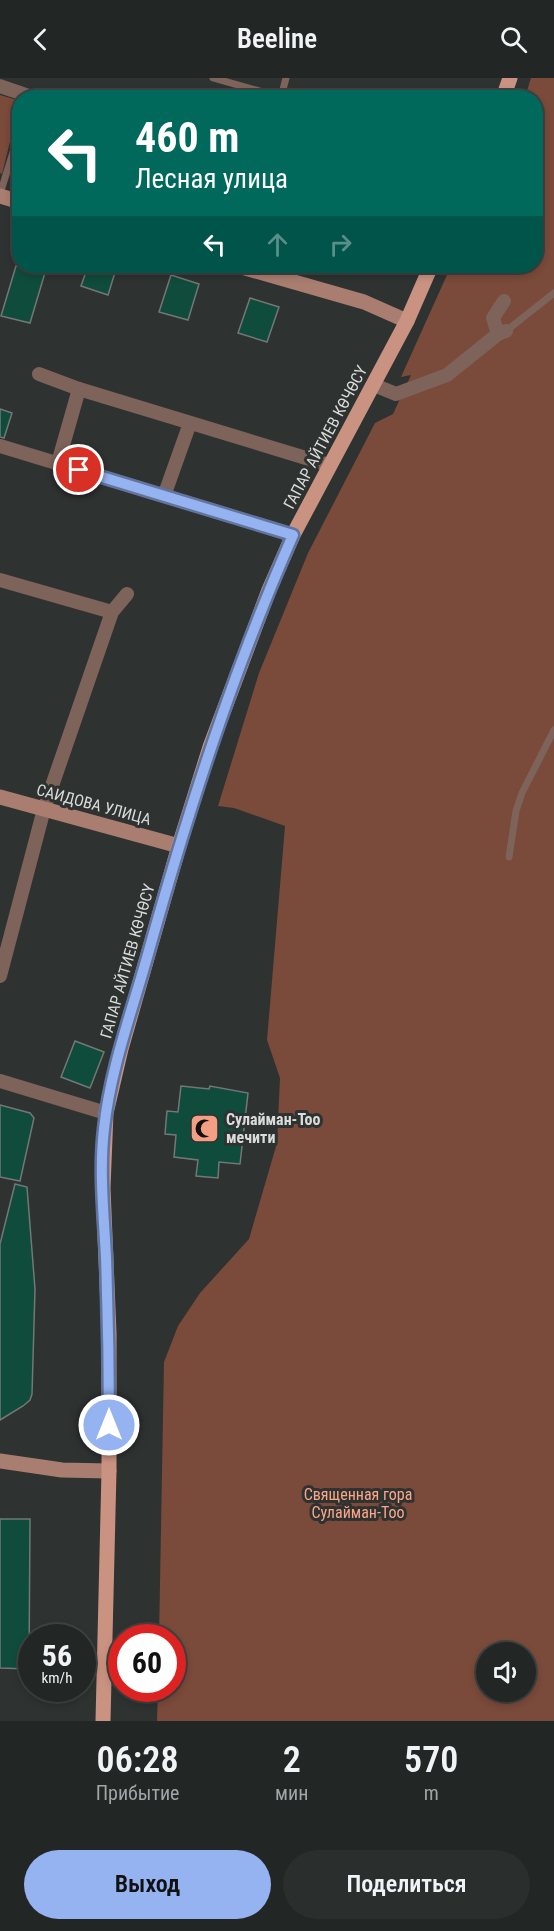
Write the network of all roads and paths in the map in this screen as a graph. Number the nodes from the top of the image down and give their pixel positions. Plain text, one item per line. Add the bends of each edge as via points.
1 (213, 78) edge
2 (256, 90) edge
3 (12, 156) edge
4 (0, 195) edge
5 (262, 273) edge
6 (428, 273) edge
7 (554, 293) edge
8 (504, 301) dead end
9 (407, 321) junction
10 (502, 333) junction
11 (39, 374) dead end
12 (374, 385) junction
13 (79, 389) junction
14 (190, 423) junction
15 (0, 446) edge
16 (58, 463) junction
17 (329, 465) junction
18 (164, 496) junction
19 (293, 535) junction
20 (0, 580) edge
21 (127, 594) dead end
22 (112, 612) junction
23 (554, 730) edge
24 (0, 797) edge
25 (44, 809) junction
26 (178, 846) junction
27 (508, 857) dead end
28 (0, 976) edge
29 (0, 1081) edge
30 (106, 1113) junction
31 (0, 1461) edge
32 (110, 1471) junction
33 (103, 1721) edge

1 - 2 lane
3 - 4 lane
5 - 9 street via 364,302
6 - 9 main road, ГАПАР АЙТИЕВ КӨЧӨСҮ
7 - 10 lane
8 - 10 street via 493,318
9 - 12 main road, ГАПАР АЙТИЕВ КӨЧӨСҮ
10 - 12 street via 447,375 396,394
11 - 13 street
12 - 17 main road, ГАПАР АЙТИЕВ КӨЧӨСҮ
13 - 14 street
13 - 16 street
14 - 17 street
14 - 18 street
15 - 16 street
16 - 18 street
17 - 19 main road, ГАПАР АЙТИЕВ КӨЧӨСҮ
18 - 19 street
19 - 26 main road, ГАПАР АЙТИЕВ КӨЧӨСҮ via 213,737
20 - 22 street
21 - 22 street
22 - 25 street
23 - 27 lane via 522,793
24 - 25 street, САИДОВА УЛИЦА
25 - 26 street, САИДОВА УЛИЦА
25 - 28 street
26 - 30 main road, ГАПАР АЙТИЕВ КӨЧӨСҮ
29 - 30 street
30 - 32 main road, ГАПАР АЙТИЕВ КӨЧӨСҮ via 103,1188
31 - 32 street via 62,1470
32 - 33 main road, ГАПАР АЙТИЕВ КӨЧӨСҮ

